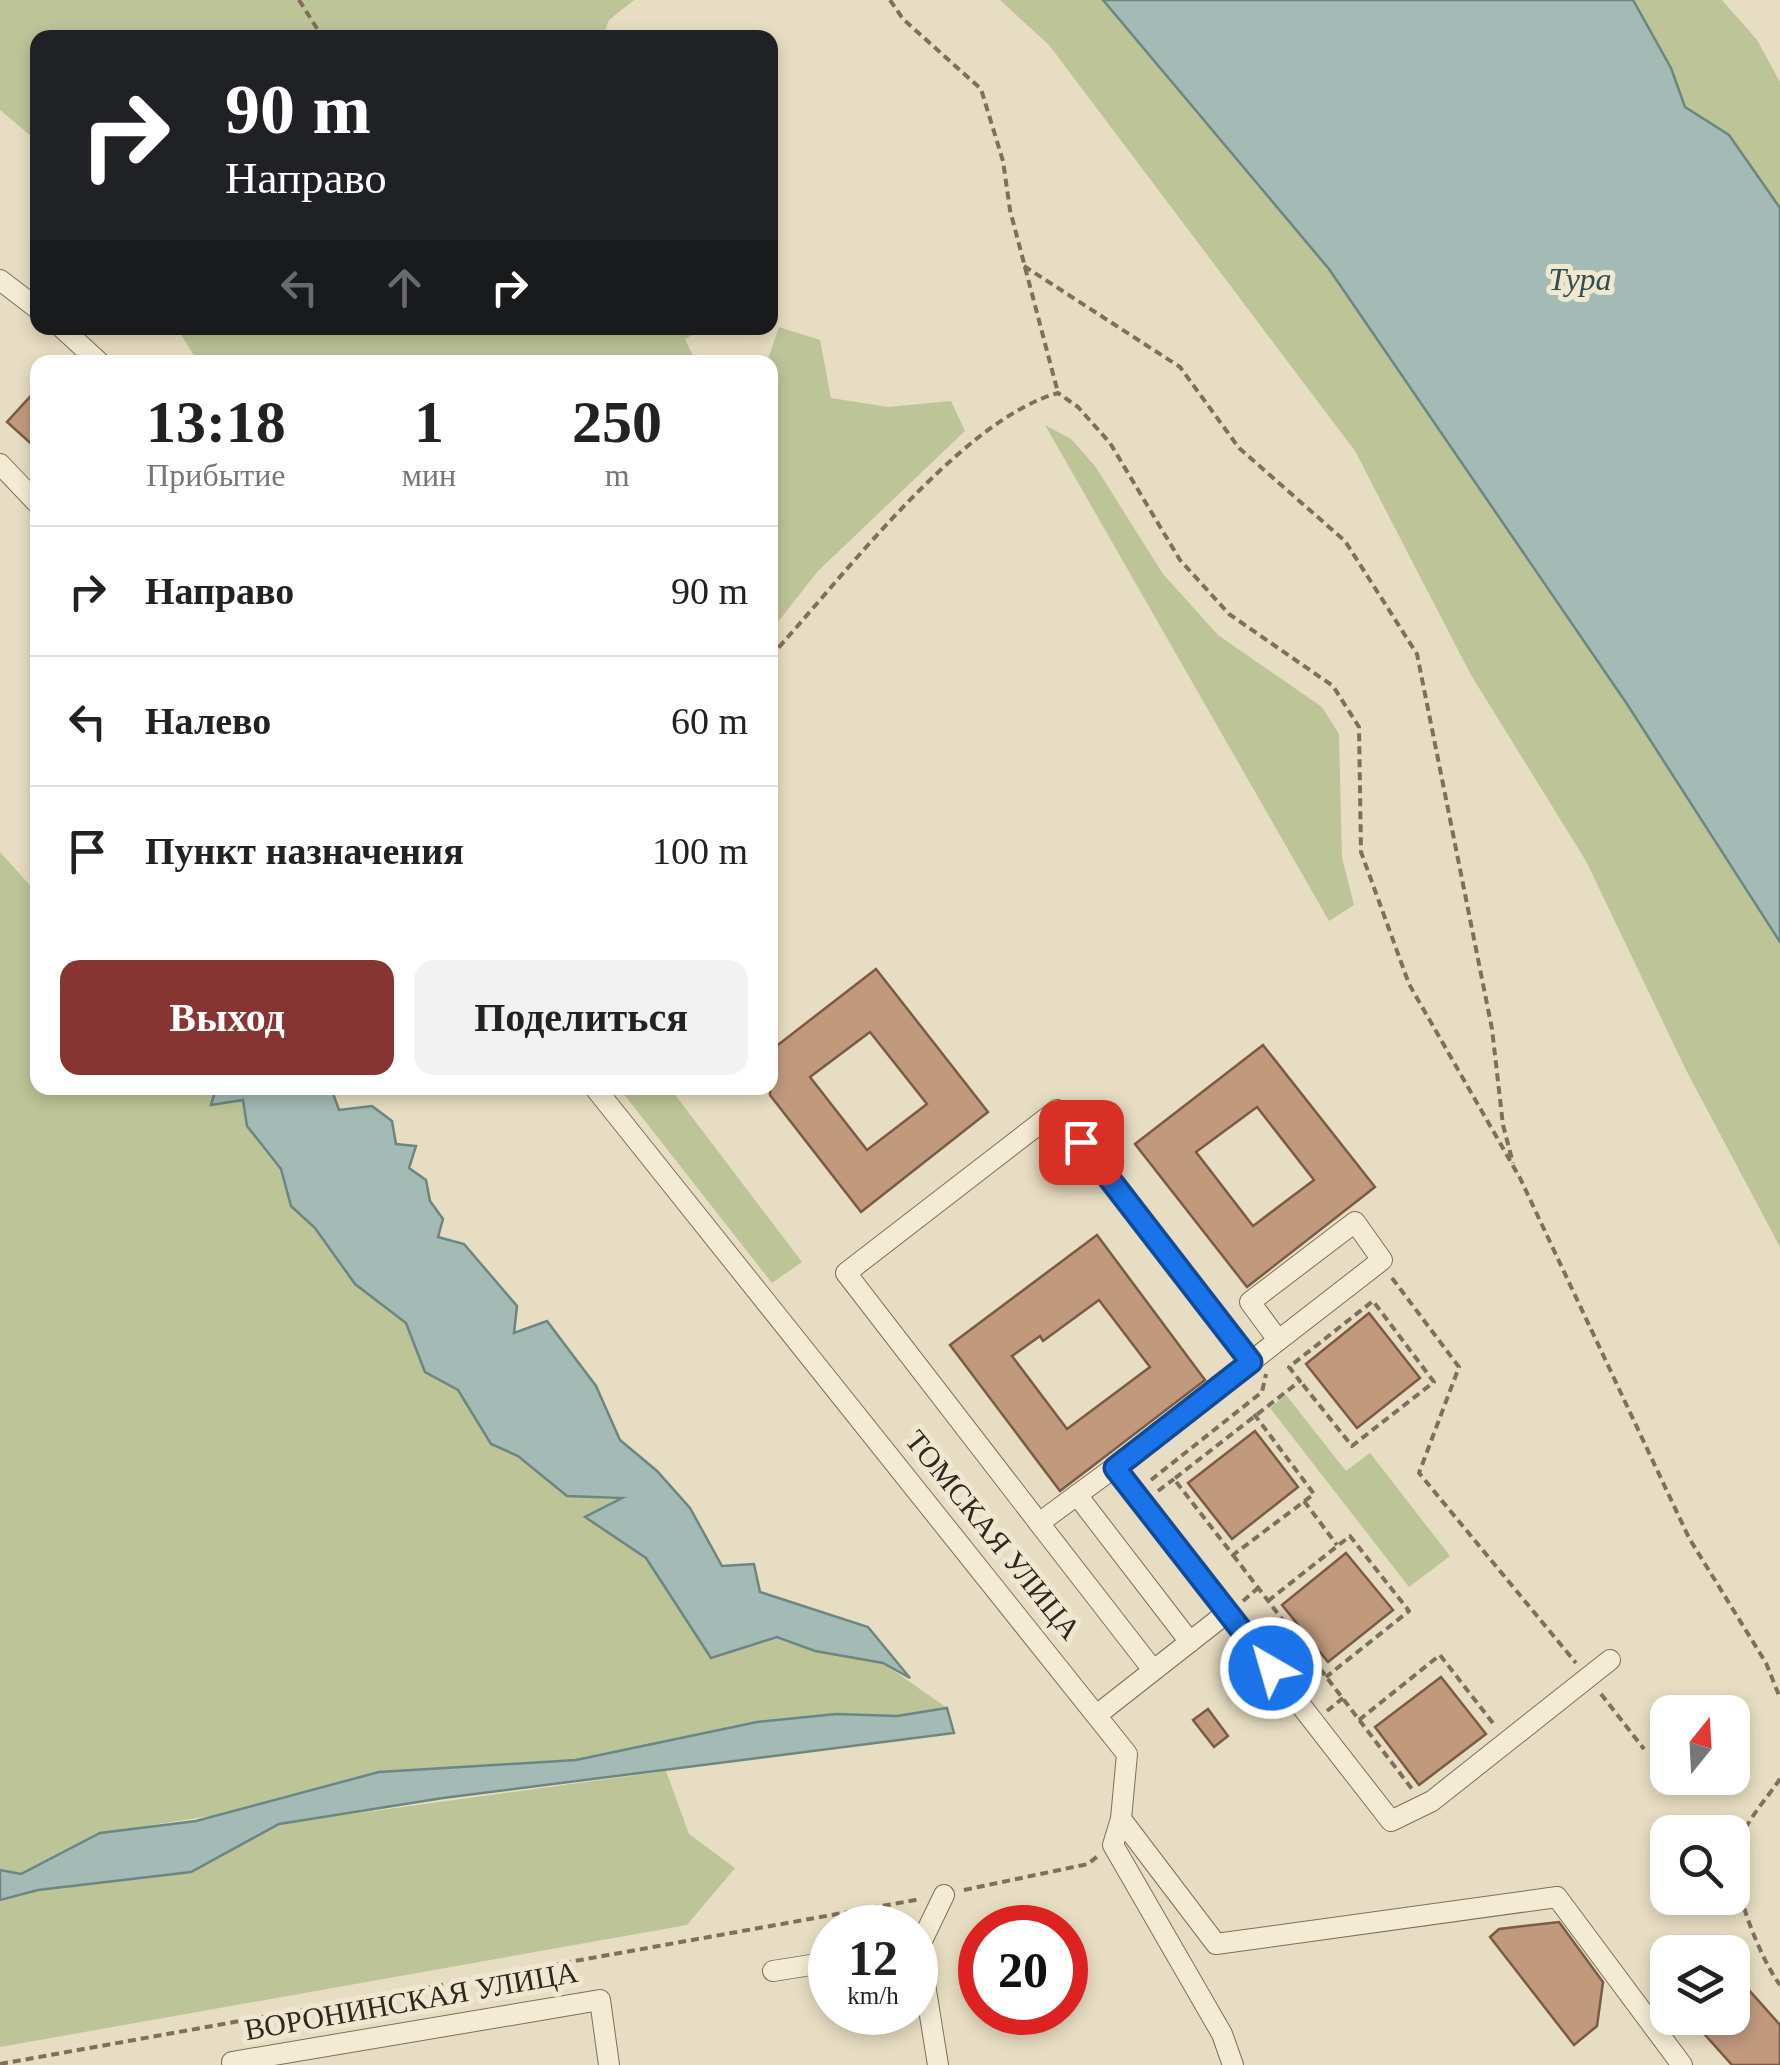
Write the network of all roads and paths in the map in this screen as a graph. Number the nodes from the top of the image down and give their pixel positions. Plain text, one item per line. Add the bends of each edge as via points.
1 (299, 0) edge
2 (890, 0) edge
3 (318, 30) edge
4 (1024, 266) junction
5 (0, 280) edge
6 (30, 303) edge
7 (70, 335) edge
8 (91, 355) edge
9 (1058, 393) junction
10 (0, 464) edge
11 (30, 496) edge
12 (778, 648) edge
13 (601, 1095) edge
14 (1514, 1168) junction
15 (1390, 1275) dead end
16 (1278, 1340) junction
17 (1259, 1366) junction
18 (1300, 1381) junction
19 (1254, 1414) junction
20 (1115, 1468) junction
21 (1077, 1495) junction
22 (1154, 1495) dead end
23 (1304, 1502) junction
24 (1039, 1523) junction
25 (1338, 1546) junction
26 (1233, 1555) junction
27 (1268, 1601) junction
28 (1228, 1612) junction
29 (1190, 1642) junction
30 (1610, 1660) dead end
31 (1153, 1670) junction
32 (1326, 1677) junction
33 (1588, 1678) junction
34 (1780, 1698) edge
35 (1098, 1714) junction
36 (1359, 1720) junction
37 (1498, 1730) dead end
38 (1644, 1749) dead end
39 (1780, 1779) edge
40 (1416, 1794) dead end
41 (1121, 1819) junction
42 (1112, 1845) junction
43 (944, 1895) junction
44 (938, 1907) edge
45 (808, 1965) edge
46 (773, 1971) dead end
47 (1780, 1985) edge
48 (933, 2035) edge
49 (232, 2062) dead end
50 (0, 2064) edge
51 (609, 2065) edge
52 (938, 2065) edge
53 (1233, 2065) edge
54 (1682, 2065) edge

1 - 3 path
2 - 4 path via 980,88 1004,161
4 - 9 path
4 - 14 path via 1180,367 1239,448 1345,541 1417,654
5 - 6 street
7 - 8 street
9 - 12 path via 1030,400 924,488
9 - 14 path via 1110,444 1180,560 1228,614 1333,686 1359,727 1360,852 1410,984
10 - 11 street
13 - 35 street, ТОМСКАЯ УЛИЦА
14 - 34 path via 1690,1538
15 - 33 path via 1458,1367 1419,1473
16 - 16 street via 1250,1302 1354,1222 1382,1260
16 - 17 street
17 - 20 street
17 - 22 path via 1262,1392 1156,1472
17 - 24 street via 1057,1110 846,1273
18 - 18 path via 1289,1366 1373,1301 1434,1382 1352,1446
18 - 19 path
19 - 23 path via 1314,1494
19 - 26 path via 1174,1479
20 - 21 street
20 - 28 street
21 - 24 street
21 - 29 street
23 - 25 path
23 - 26 path
24 - 31 street
25 - 27 path
25 - 32 path via 1350,1536 1409,1612
26 - 27 path
27 - 32 path
28 - 29 street
28 - 33 street via 1391,1821 1432,1801
29 - 31 street
30 - 33 street
31 - 35 street
32 - 36 path
33 - 38 path
35 - 41 street, ТОМСКАЯ УЛИЦА via 1127,1754
36 - 37 path via 1440,1655
36 - 40 path
39 - 47 path via 1735,1855 1749,1928
41 - 42 street, ТОМСКАЯ УЛИЦА
41 - 54 street via 1216,1944 1557,1897
42 - 43 path via 1088,1864
42 - 53 street via 1222,2034
43 - 44 street
43 - 50 path
45 - 46 street
48 - 52 street
49 - 51 street, ВОРОНИНСКАЯ УЛИЦА via 600,2000

